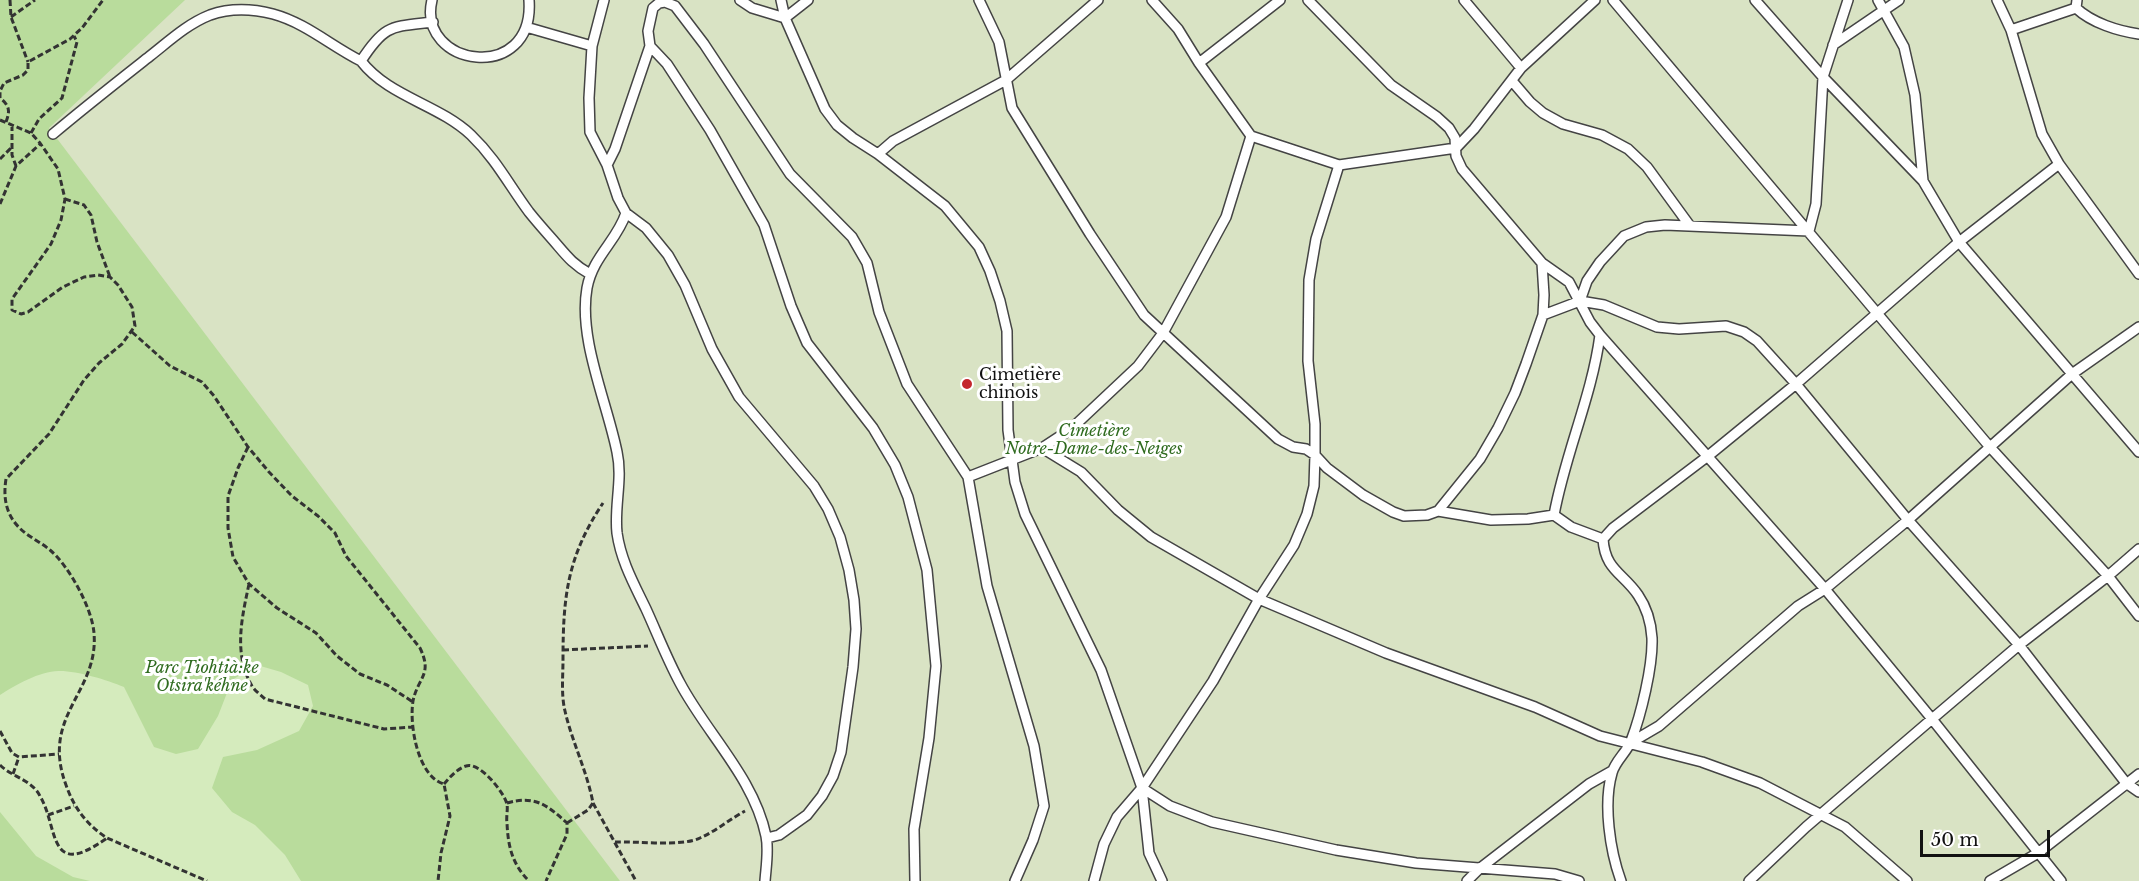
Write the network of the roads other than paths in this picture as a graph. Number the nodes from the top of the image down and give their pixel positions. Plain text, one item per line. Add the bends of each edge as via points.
1 (432, 0) edge
2 (529, 0) edge
3 (604, 0) edge
4 (740, 0) edge
5 (781, 0) edge
6 (808, 0) edge
7 (979, 0) edge
8 (1098, 0) edge
9 (1152, 0) edge
10 (1280, 0) edge
11 (1308, 0) edge
12 (1464, 0) edge
13 (1595, 0) edge
14 (1613, 0) edge
15 (1755, 0) edge
16 (1848, 0) edge
17 (1878, 0) edge
18 (1899, 0) edge
19 (1997, 0) edge
20 (2076, 4) edge
21 (1884, 12) junction
22 (785, 18) junction
23 (433, 22) junction
24 (526, 27) junction
25 (2011, 30) junction
26 (2139, 34) edge
27 (592, 45) junction
28 (1833, 45) junction
29 (650, 46) junction
30 (361, 61) junction
31 (1199, 63) junction
32 (1521, 68) junction
33 (1823, 77) junction
34 (1006, 80) junction
35 (1512, 81) junction
36 (53, 134) dead end
37 (1251, 136) junction
38 (1456, 148) junction
39 (878, 154) junction
40 (2059, 164) junction
41 (607, 165) junction
42 (1340, 165) junction
43 (1923, 180) junction
44 (626, 213) junction
45 (1690, 226) junction
46 (1809, 231) junction
47 (1959, 242) junction
48 (1542, 263) junction
49 (590, 273) junction
50 (2139, 274) edge
51 (1580, 301) junction
52 (1877, 311) junction
53 (1543, 315) junction
54 (2139, 327) edge
55 (1162, 333) junction
56 (1600, 335) junction
57 (2072, 374) junction
58 (1796, 384) junction
59 (1989, 447) junction
60 (1042, 448) junction
61 (2139, 452) edge
62 (1315, 455) junction
63 (1708, 456) junction
64 (1011, 459) junction
65 (968, 477) junction
66 (1438, 511) junction
67 (1554, 515) junction
68 (1908, 520) junction
69 (1603, 539) junction
70 (2139, 549) edge
71 (2108, 576) junction
72 (1825, 589) junction
73 (1259, 599) junction
74 (2139, 616) edge
75 (2019, 645) junction
76 (1932, 718) junction
77 (1630, 743) junction
78 (1612, 771) junction
79 (2139, 774) edge
80 (2126, 783) junction
81 (1142, 788) junction
82 (2139, 792) edge
83 (1821, 814) junction
84 (767, 838) junction
85 (2038, 853) junction
86 (1479, 869) junction
87 (1755, 880) edge
88 (765, 881) edge
89 (915, 881) edge
90 (1015, 881) edge
91 (1094, 881) edge
92 (1162, 881) edge
93 (1467, 881) edge
94 (1579, 881) edge
95 (1621, 881) edge
96 (1907, 881) edge
97 (1990, 881) edge
98 (2061, 881) edge

1 - 23 lane
2 - 24 lane
3 - 27 lane
4 - 22 lane
5 - 22 lane
6 - 22 lane
7 - 34 lane via 999,42
8 - 34 lane
9 - 31 lane via 1178,29
10 - 31 lane
11 - 38 lane via 1391,85 1449,128
12 - 32 lane
13 - 32 lane
14 - 46 lane
15 - 33 lane
16 - 28 lane
17 - 21 lane
18 - 21 lane
19 - 25 lane
20 - 25 lane
20 - 26 lane via 2084,16
21 - 28 lane
21 - 43 lane via 1904,47 1915,95
22 - 39 lane via 825,109 837,125
23 - 24 lane via 449,48 478,58 493,57 507,50
23 - 30 lane via 398,26 382,33
24 - 27 lane
25 - 40 lane via 2042,134
27 - 41 lane via 590,132
28 - 33 lane
29 - 41 lane
29 - 65 lane via 652,9 665,2 675,6 790,174 852,237 867,263 879,312 907,384
29 - 89 lane via 667,64 704,121 764,225 807,344 873,428 908,497 927,570 936,666 914,829
30 - 36 lane via 293,21 256,10 224,11 180,32
30 - 49 lane via 387,86 452,120 471,136 495,161 529,211 574,265
31 - 37 lane
32 - 35 lane
33 - 43 lane
33 - 46 lane via 1816,204
34 - 39 lane via 893,141
34 - 55 lane via 1012,108 1066,196 1144,315
35 - 38 lane
35 - 45 lane via 1544,113 1628,149 1647,167
37 - 42 lane
37 - 55 lane via 1226,217
38 - 42 lane
38 - 48 lane via 1462,169
39 - 64 lane via 945,206 982,255 1007,330
40 - 47 lane
40 - 50 lane
41 - 44 lane
42 - 62 lane via 1316,239 1308,280 1308,362
43 - 47 lane
44 - 49 lane
44 - 84 lane via 646,228 668,255 739,397 814,486 840,537 849,570 855,628 841,752 833,776 807,815 779,835
45 - 46 lane
45 - 51 lane via 1655,226 1624,236 1587,281
46 - 52 lane
47 - 52 lane
47 - 57 lane
48 - 51 lane via 1569,282
48 - 53 lane
49 - 84 lane via 588,335 618,454 615,515 622,558 680,683 734,765 756,805
51 - 53 lane
51 - 56 lane
51 - 58 lane via 1604,305 1657,327 1726,326 1744,332
52 - 58 lane
52 - 59 lane
53 - 66 lane via 1498,428 1480,459
54 - 57 lane
55 - 60 lane via 1138,366 1071,429
55 - 62 lane via 1278,439
56 - 63 lane
56 - 67 lane
57 - 59 lane
57 - 61 lane
58 - 63 lane
58 - 68 lane
59 - 68 lane
59 - 71 lane
60 - 64 lane
60 - 73 lane via 1081,472 1151,537
62 - 66 lane via 1363,495 1393,512 1404,516
62 - 73 lane via 1314,486 1307,514 1294,545
63 - 69 lane
63 - 72 lane
64 - 65 lane
64 - 81 lane via 1025,514 1101,670
65 - 90 lane via 987,586 1034,747 1044,806
66 - 67 lane via 1491,520
67 - 69 lane via 1571,527
68 - 72 lane
68 - 75 lane
69 - 77 lane via 1610,564 1638,595 1649,617 1652,638 1651,664
70 - 71 lane
71 - 74 lane
71 - 75 lane
72 - 76 lane
72 - 77 lane via 1798,606 1659,726
73 - 77 lane via 1386,653 1535,707 1600,736
73 - 81 lane via 1213,681
75 - 76 lane
75 - 80 lane
76 - 83 lane
76 - 85 lane
77 - 78 lane
77 - 83 lane via 1702,762 1760,783
78 - 86 lane via 1589,784
78 - 95 lane via 1609,799 1613,861
79 - 80 lane
80 - 82 lane
80 - 85 lane
81 - 86 lane via 1170,806 1212,822 1336,850
81 - 91 lane via 1117,817 1104,844
81 - 92 lane via 1149,853
83 - 87 lane
83 - 96 lane via 1845,827
84 - 88 lane
85 - 97 lane
85 - 98 lane
86 - 93 lane
86 - 94 lane via 1554,874

